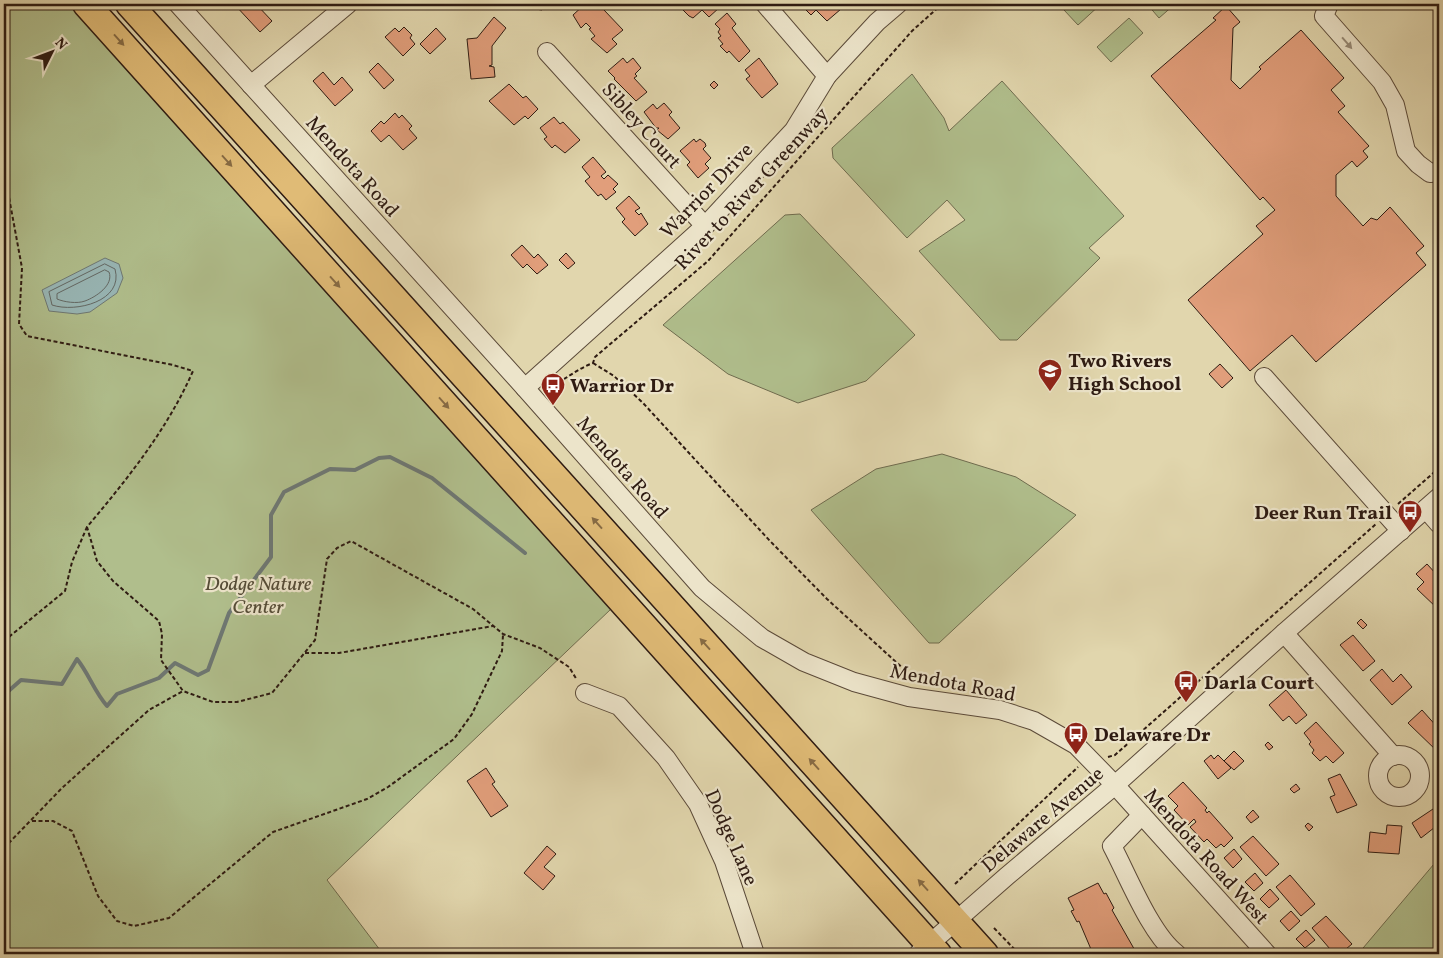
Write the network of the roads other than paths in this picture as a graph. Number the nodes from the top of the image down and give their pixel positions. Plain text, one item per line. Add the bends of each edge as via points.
1 (86, 4) edge
2 (129, 4) edge
3 (178, 4) edge
4 (348, 4) edge
5 (765, 4) edge
6 (898, 4) edge
7 (1329, 4) edge
8 (547, 52) dead end
9 (827, 76) junction
10 (251, 85) junction
11 (1439, 172) edge
12 (705, 226) junction
13 (1264, 377) dead end
14 (524, 388) junction
15 (1439, 496) edge
16 (1426, 509) junction
17 (1439, 524) edge
18 (1401, 531) junction
19 (1284, 633) junction
20 (585, 693) road end
21 (1393, 756) dead end
22 (1115, 786) junction
23 (1142, 815) junction
24 (956, 921) junction
25 (929, 951) edge
26 (755, 954) edge
27 (985, 954) edge
28 (1177, 954) edge
29 (1267, 954) edge

1 -> 25 highway
24 -> 2 highway
3 - 10 street, Mendota Road
4 - 10 street
5 - 9 street
6 - 9 street, Warrior Drive
7 -> 11 street via 1324,16 1382,82 1395,105 1406,151 1430,173
8 - 12 street, Sibley Court
9 - 12 street, Warrior Drive via 794,130
10 - 14 street, Mendota Road
12 - 14 street, Warrior Drive
13 - 18 street
14 - 22 street, Mendota Road via 702,588 762,638 804,662 854,682 909,697 1000,710 1034,721 1076,745
15 - 16 street, Delaware Avenue
16 - 17 street
16 - 18 street, Delaware Avenue
18 - 19 street, Delaware Avenue
19 - 21 street
19 - 22 street, Delaware Avenue
20 - 26 street, Dodge Lane via 618,706 666,758 698,804 724,861
22 - 23 street, Mendota Road West
22 - 24 street, Delaware Avenue
23 - 28 street via 1112,846 1166,946
23 - 29 street, Mendota Road West
24 - 25 street, Delaware Avenue
24 - 27 highway

